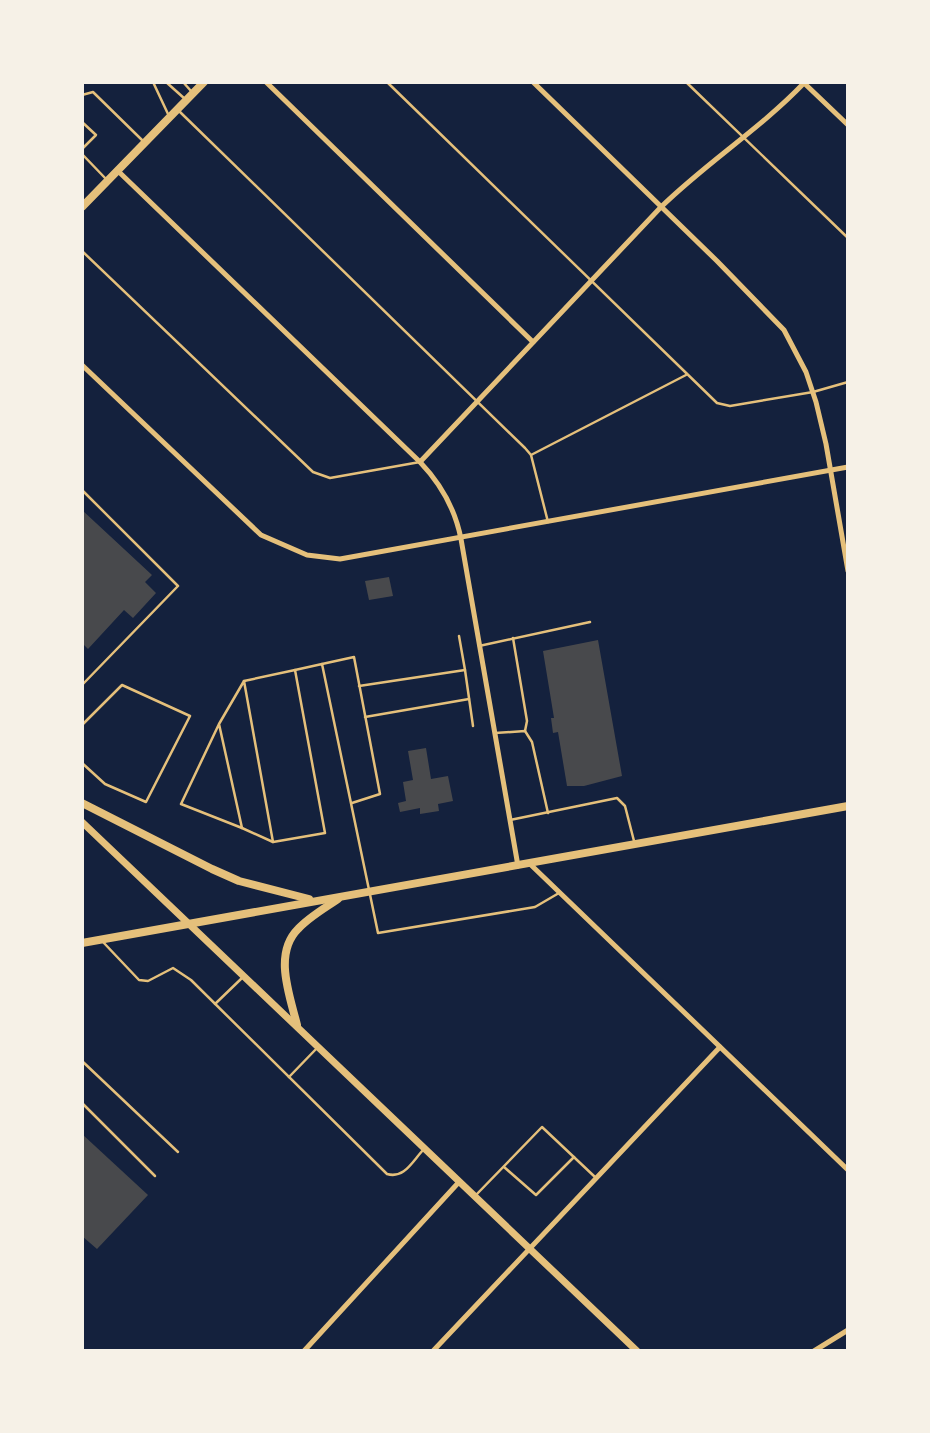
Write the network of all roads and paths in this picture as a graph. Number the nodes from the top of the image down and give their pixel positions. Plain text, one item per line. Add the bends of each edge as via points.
1 (153, 82) edge
2 (166, 82) edge
3 (183, 82) edge
4 (204, 82) edge
5 (266, 82) edge
6 (387, 82) edge
7 (533, 82) edge
8 (686, 82) edge
9 (803, 82) edge
10 (193, 93) junction
11 (82, 95) edge
12 (186, 100) junction
13 (177, 110) junction
14 (170, 118) junction
15 (82, 122) edge
16 (848, 125) edge
17 (744, 138) junction
18 (145, 143) junction
19 (82, 149) edge
20 (82, 154) edge
21 (118, 171) junction
22 (108, 181) junction
23 (83, 205) edge
24 (662, 207) junction
25 (848, 238) edge
26 (82, 251) edge
27 (592, 281) junction
28 (533, 342) junction
29 (82, 365) edge
30 (686, 375) junction
31 (848, 382) edge
32 (813, 392) junction
33 (478, 400) junction
34 (531, 455) junction
35 (419, 462) junction
36 (848, 467) edge
37 (829, 471) junction
38 (82, 490) edge
39 (549, 523) junction
40 (461, 539) junction
41 (848, 570) edge
42 (590, 622) dead end
43 (459, 636) dead end
44 (513, 637) junction
45 (480, 646) junction
46 (322, 664) junction
47 (295, 670) junction
48 (465, 670) junction
49 (244, 681) junction
50 (82, 685) edge
51 (359, 686) junction
52 (469, 699) junction
53 (365, 717) junction
54 (219, 724) junction
55 (82, 725) edge
56 (473, 726) dead end
57 (525, 731) junction
58 (495, 733) junction
59 (82, 763) edge
60 (82, 803) edge
61 (352, 803) junction
62 (848, 806) edge
63 (548, 814) junction
64 (510, 820) junction
65 (82, 822) edge
66 (242, 828) junction
67 (273, 842) junction
68 (635, 845) junction
69 (530, 864) junction
70 (518, 866) junction
71 (559, 892) junction
72 (370, 893) junction
73 (339, 898) junction
74 (312, 900) junction
75 (190, 924) junction
76 (101, 940) junction
77 (82, 943) edge
78 (244, 975) junction
79 (215, 1004) junction
80 (297, 1025) junction
81 (319, 1046) junction
82 (720, 1047) junction
83 (82, 1060) edge
84 (289, 1077) junction
85 (82, 1103) edge
86 (424, 1148) junction
87 (178, 1153) dead end
88 (573, 1157) junction
89 (504, 1167) junction
90 (848, 1170) edge
91 (155, 1176) dead end
92 (595, 1177) junction
93 (459, 1182) junction
94 (475, 1197) junction
95 (528, 1247) junction
96 (848, 1330) edge
97 (635, 1350) edge
98 (304, 1351) edge
99 (433, 1351) edge
100 (814, 1351) edge

1 - 14 lane
2 - 12 lane
3 - 10 lane
4 - 10 main road
5 - 28 street
6 - 27 lane
7 - 24 street
8 - 17 lane
9 - 16 street
9 - 17 street
10 - 12 main road
11 - 18 lane via 93,92
12 - 13 main road
13 - 14 main road
13 - 33 lane
14 - 18 main road
15 - 19 lane via 96,135
17 - 24 street via 691,178
17 - 25 lane
18 - 21 main road
20 - 22 lane
21 - 22 main road
21 - 35 street
22 - 23 main road
24 - 27 street
24 - 32 street via 784,330
26 - 35 lane via 313,472 330,478
27 - 28 street
27 - 30 lane
28 - 33 street
29 - 40 street via 242,519 283,547 340,559
30 - 32 lane via 717,403 730,406
30 - 34 lane
31 - 32 lane
32 - 37 street
33 - 34 lane
33 - 35 street
34 - 39 lane
35 - 40 street via 452,507
36 - 37 street
37 - 39 street
37 - 41 street
38 - 50 lane via 178,586
39 - 40 street
40 - 45 street
42 - 44 lane
43 - 48 lane
44 - 45 lane
44 - 57 lane
45 - 58 street
46 - 47 lane
46 - 51 lane via 354,657
46 - 61 lane
47 - 49 lane
47 - 67 lane via 326,833
48 - 51 lane
48 - 52 lane
49 - 54 lane
49 - 67 lane
51 - 53 lane
52 - 53 lane
52 - 56 lane
53 - 61 lane via 380,794
54 - 66 lane
54 - 66 lane via 181,803
55 - 59 lane via 122,685 190,716 146,802 105,784
57 - 58 lane
57 - 63 lane via 532,741
58 - 64 street
60 - 74 main road via 239,881
61 - 72 lane
62 - 68 main road
63 - 64 lane
63 - 68 lane via 617,798 625,806
64 - 70 street
65 - 75 main road
66 - 67 lane
68 - 69 main road
69 - 70 main road
69 - 71 street
70 - 72 main road
71 - 72 lane via 535,907 378,933
71 - 82 street
72 - 73 main road
73 - 74 main road
73 - 80 main road via 296,930 288,945 285,971
74 - 75 main road
75 - 76 main road
75 - 78 main road
76 - 77 main road
76 - 79 lane via 139,980 148,981 173,968
78 - 79 lane
78 - 80 main road
79 - 84 lane
80 - 81 main road
81 - 84 lane
81 - 86 main road
82 - 90 street
82 - 92 street
83 - 87 lane
84 - 86 lane via 387,1174 404,1172
85 - 91 lane
86 - 93 main road
88 - 89 lane via 536,1195
88 - 89 lane via 542,1128
88 - 92 lane
89 - 94 lane
92 - 95 street
93 - 94 main road
93 - 98 street
94 - 95 main road
95 - 97 main road
95 - 99 street
96 - 100 street

